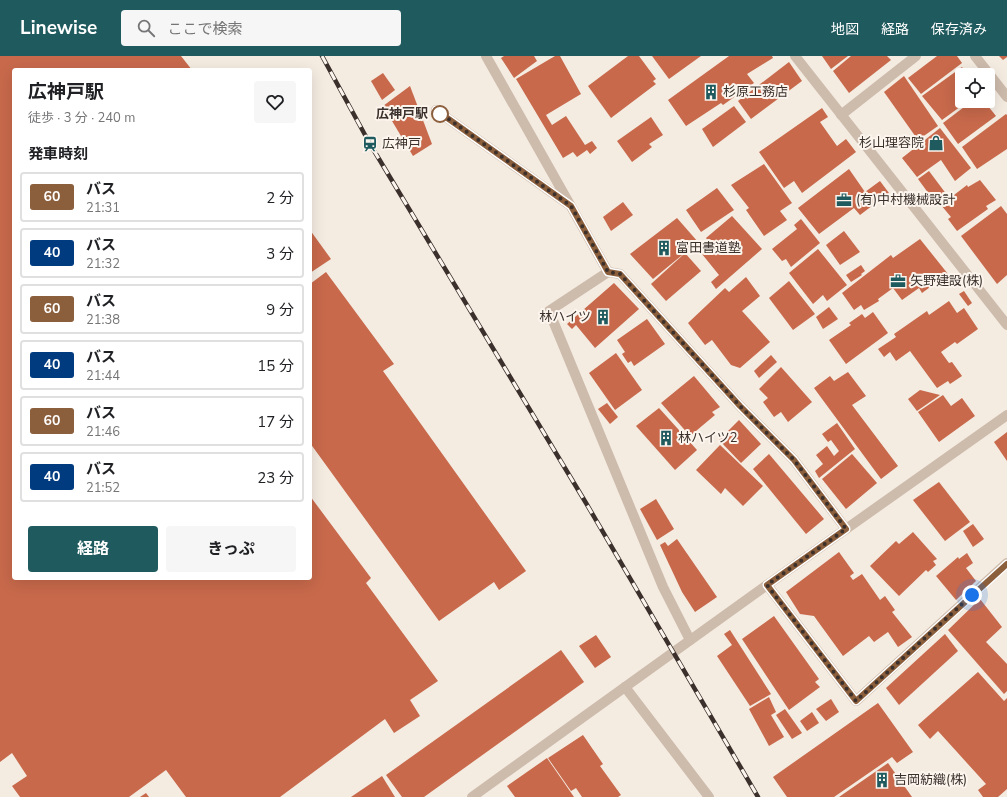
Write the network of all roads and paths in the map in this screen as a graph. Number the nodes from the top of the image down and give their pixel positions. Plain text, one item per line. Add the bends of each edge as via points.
1 (486, 56) edge
2 (795, 56) edge
3 (916, 56) edge
4 (975, 56) edge
5 (1007, 97) edge
6 (436, 110) dead end
7 (841, 115) junction
8 (571, 206) junction
9 (608, 272) junction
10 (1007, 325) edge
11 (1007, 415) edge
12 (846, 529) junction
13 (1007, 563) edge
14 (767, 585) junction
15 (690, 640) junction
16 (625, 687) junction
17 (472, 797) edge
18 (709, 797) edge

1 - 8 street
2 - 7 street
3 - 7 street
4 - 5 street
6 - 8 street
7 - 10 street
8 - 9 street
9 - 12 street via 620,274 740,406 794,460
9 - 15 street via 549,311 663,587
11 - 12 street
12 - 14 street
13 - 14 street via 856,701
14 - 15 street
15 - 16 street
16 - 17 street
16 - 18 street

